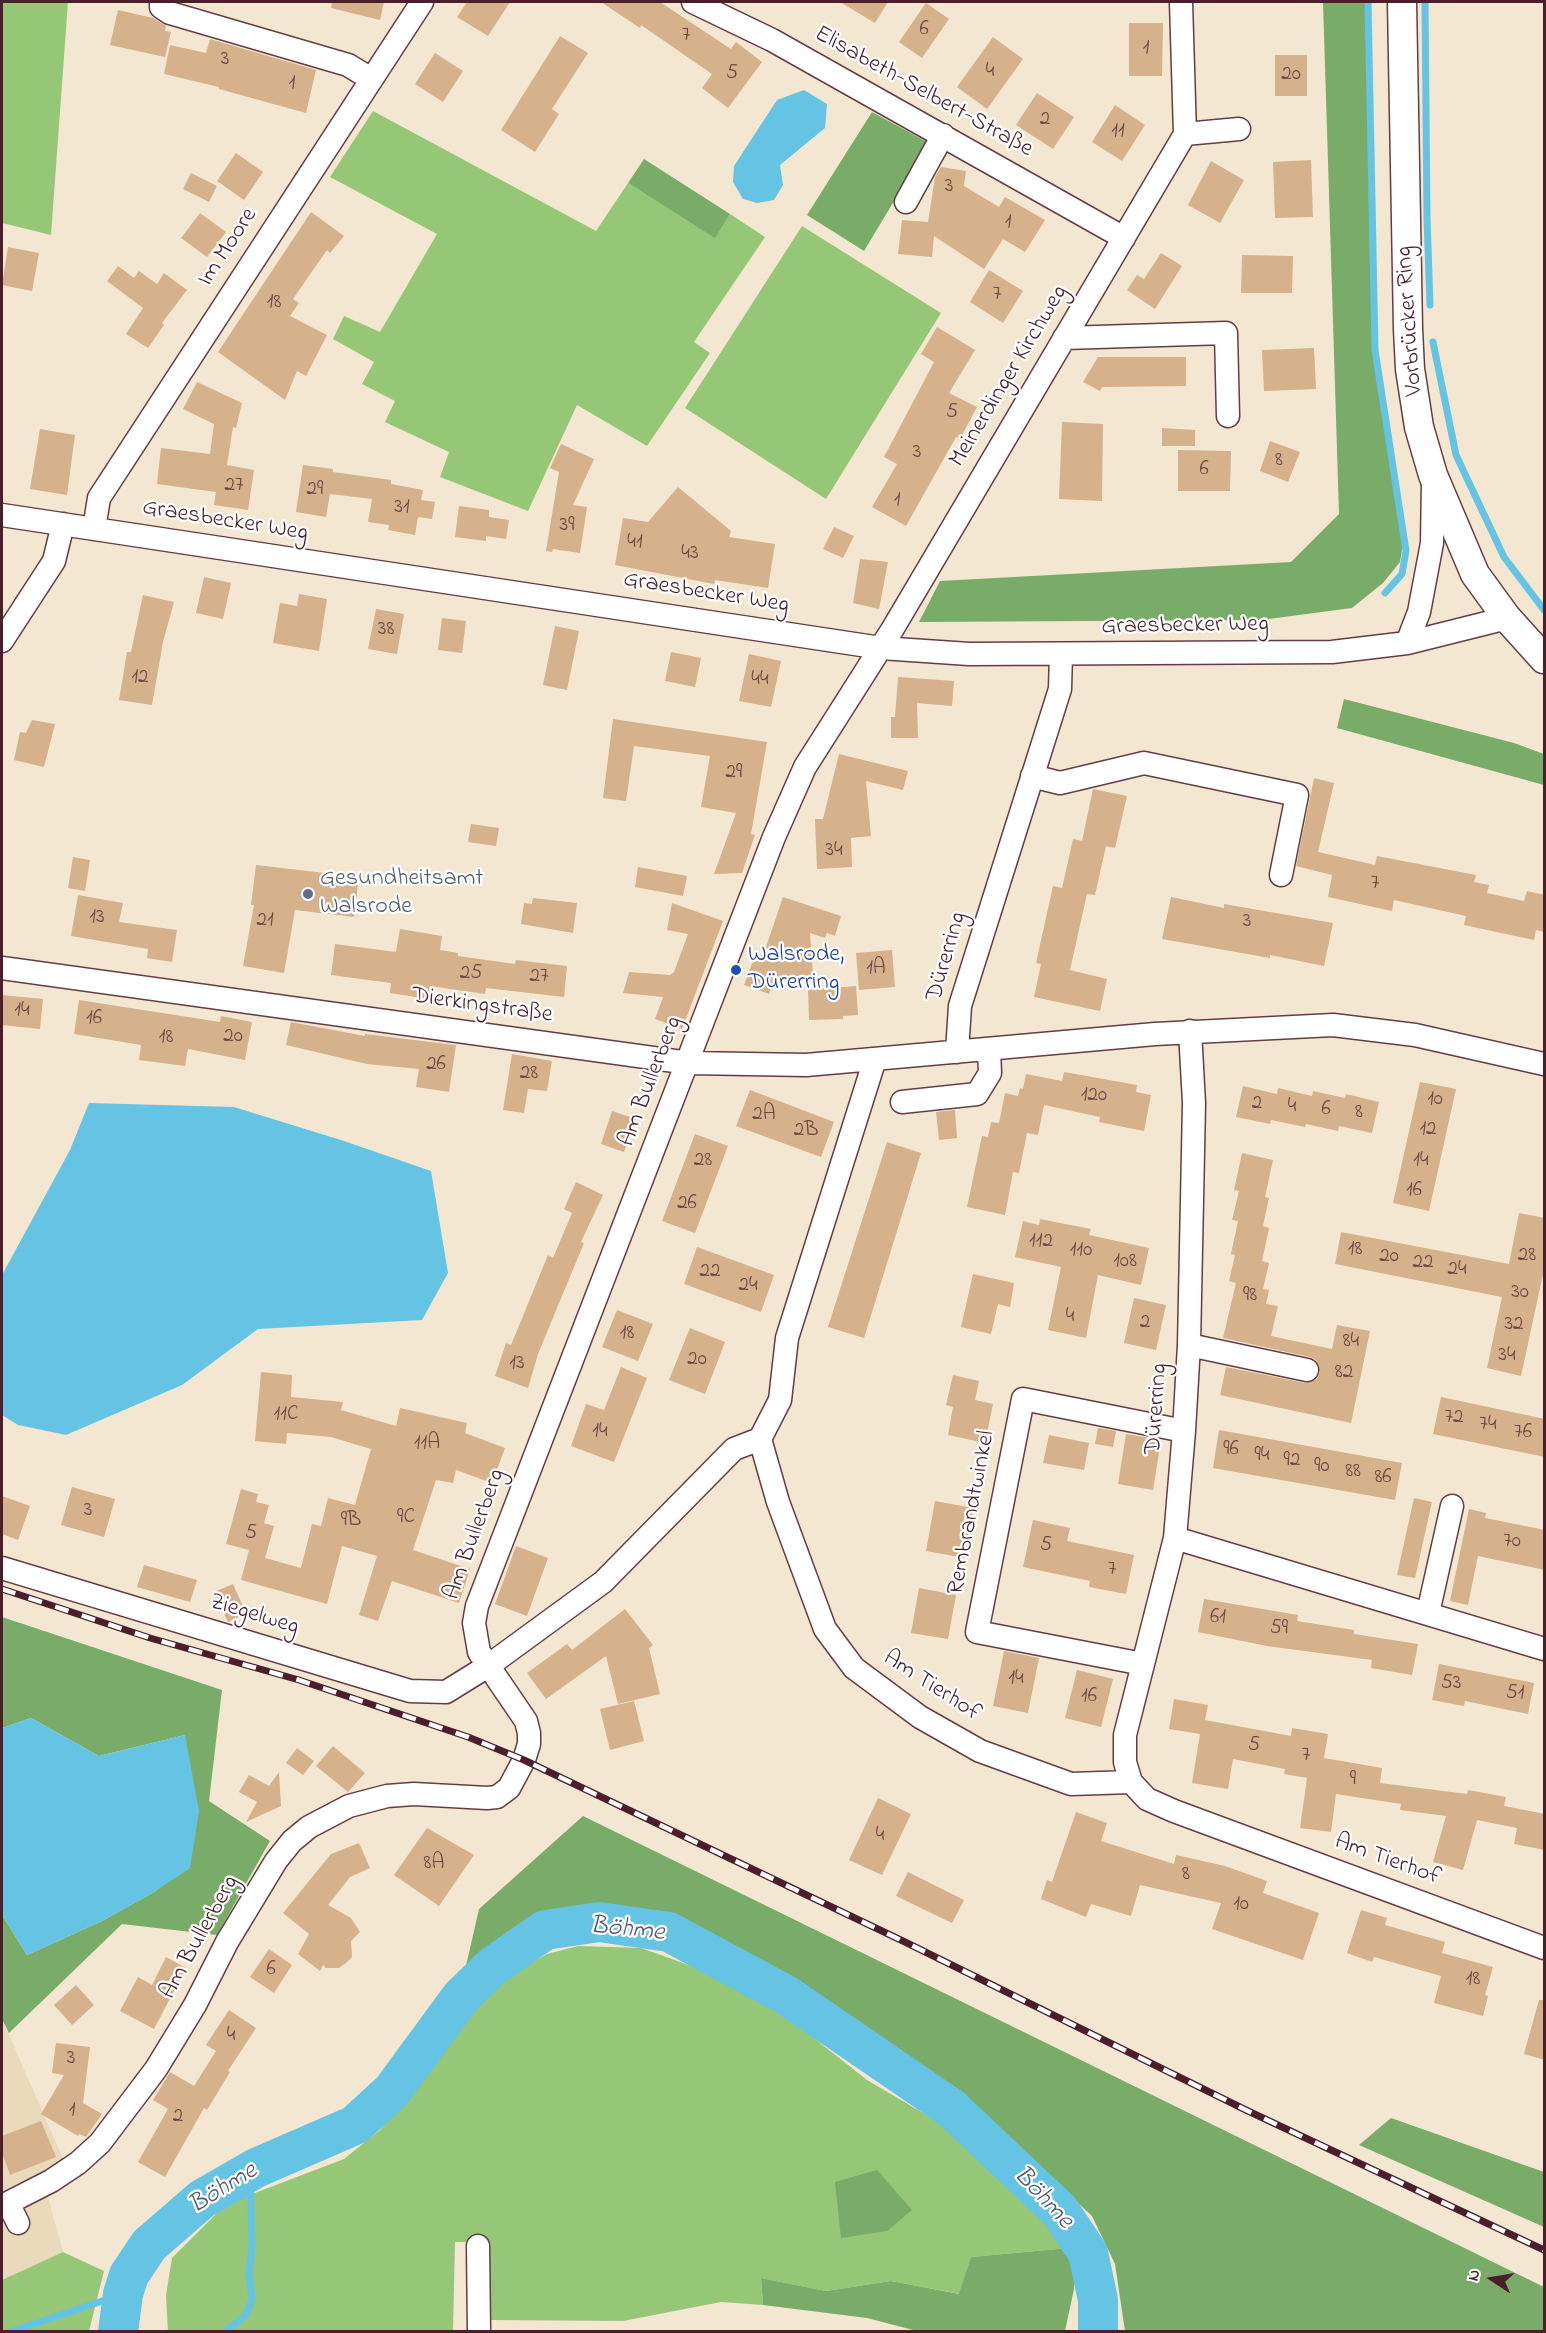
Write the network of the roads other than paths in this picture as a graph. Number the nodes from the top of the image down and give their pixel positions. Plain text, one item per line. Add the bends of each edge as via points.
1 (161, 2) edge
2 (422, 2) edge
3 (693, 2) edge
4 (1181, 2) edge
5 (1402, 2) edge
6 (371, 79) junction
7 (1239, 129) dead end
8 (1185, 134) junction
9 (943, 135) junction
10 (906, 202) dead end
11 (1124, 238) junction
12 (1064, 338) junction
13 (1228, 416) dead end
14 (1432, 475) junction
15 (2, 515) edge
16 (63, 525) junction
17 (94, 529) junction
18 (1507, 618) junction
19 (2, 641) edge
20 (1407, 643) junction
21 (881, 648) junction
22 (1061, 654) junction
23 (1545, 659) edge
24 (1032, 776) junction
25 (1281, 875) dead end
26 (2, 968) edge
27 (1190, 1031) junction
28 (989, 1049) junction
29 (957, 1052) junction
30 (875, 1059) junction
31 (689, 1063) junction
32 (1545, 1064) edge
33 (902, 1102) dead end
34 (1189, 1345) junction
35 (1307, 1370) dead end
36 (1184, 1431) junction
37 (759, 1439) junction
38 (1452, 1506) dead end
39 (1174, 1538) junction
40 (2, 1568) edge
41 (1428, 1613) junction
42 (1545, 1649) edge
43 (1143, 1664) junction
44 (488, 1666) junction
45 (1131, 1782) junction
46 (1545, 1948) edge
47 (9, 2210) edge
48 (478, 2246) dead end
49 (479, 2331) edge

1 - 6 street via 161,7 171,13 348,65
2 - 6 street, Im Moore
3 - 9 street, Elisabeth-Selbert-Straße via 772,40
4 - 8 street
5 - 14 main road, Vorbrücker Ring via 1410,359 1419,427
6 - 17 street, Im Moore via 99,498
7 - 8 street
8 - 11 street, Meinerdinger Kirchweg
9 - 10 street
9 - 11 street, Elisabeth-Selbert-Straße
11 - 12 street, Meinerdinger Kirchweg
12 - 13 street via 1226,333
12 - 21 street, Meinerdinger Kirchweg
14 - 18 main road, Vorbrücker Ring via 1475,574
14 - 20 street via 1432,543 1419,612
15 - 16 street, Graesbecker Weg
16 - 17 street, Graesbecker Weg
16 - 19 street via 54,561
17 - 21 street, Graesbecker Weg
18 - 20 street, Graesbecker Weg
18 - 23 main road, Vorbrücker Ring
20 - 22 street, Graesbecker Weg via 1332,652
21 - 22 street, Graesbecker Weg via 969,654
21 - 31 street, Am Bullerberg via 805,767 774,837
22 - 24 street, Dürerring via 1060,690
24 - 25 street via 1060,783 1144,763 1298,795
24 - 29 street, Dürerring via 960,1006
26 - 31 street, Dierkingstraße
27 - 28 street
27 - 32 street via 1358,1027 1415,1035
27 - 34 street, Dürerring via 1194,1103
28 - 29 street
28 - 33 street via 990,1073 977,1094
29 - 30 street, Dierkingstraße
30 - 31 street, Dierkingstraße via 806,1065
30 - 37 street via 787,1338 780,1400
31 - 44 street, Am Bullerberg via 477,1606 475,1638
34 - 35 street
34 - 36 street, Dürerring
36 - 39 street, Dürerring
36 - 43 street, Rembrandtwinkel via 1023,1400 977,1632
37 - 44 street via 734,1449 603,1582
37 - 45 street, Am Tierhof via 825,1629 854,1668 920,1718 980,1750 1071,1784
38 - 41 street
39 - 41 street
39 - 43 street, Dürerring
40 - 44 street, Ziegelweg via 410,1691 446,1692
41 - 42 street
43 - 45 street, Dürerring via 1125,1735 1125,1762
44 - 47 street, Am Bullerberg via 526,1721 529,1733 524,1760 509,1788 488,1798 387,1796 349,1806 309,1827 276,1861 156,2069 113,2127 78,2163
45 - 46 street, Am Tierhof via 1147,1799 1174,1811
48 - 49 street

